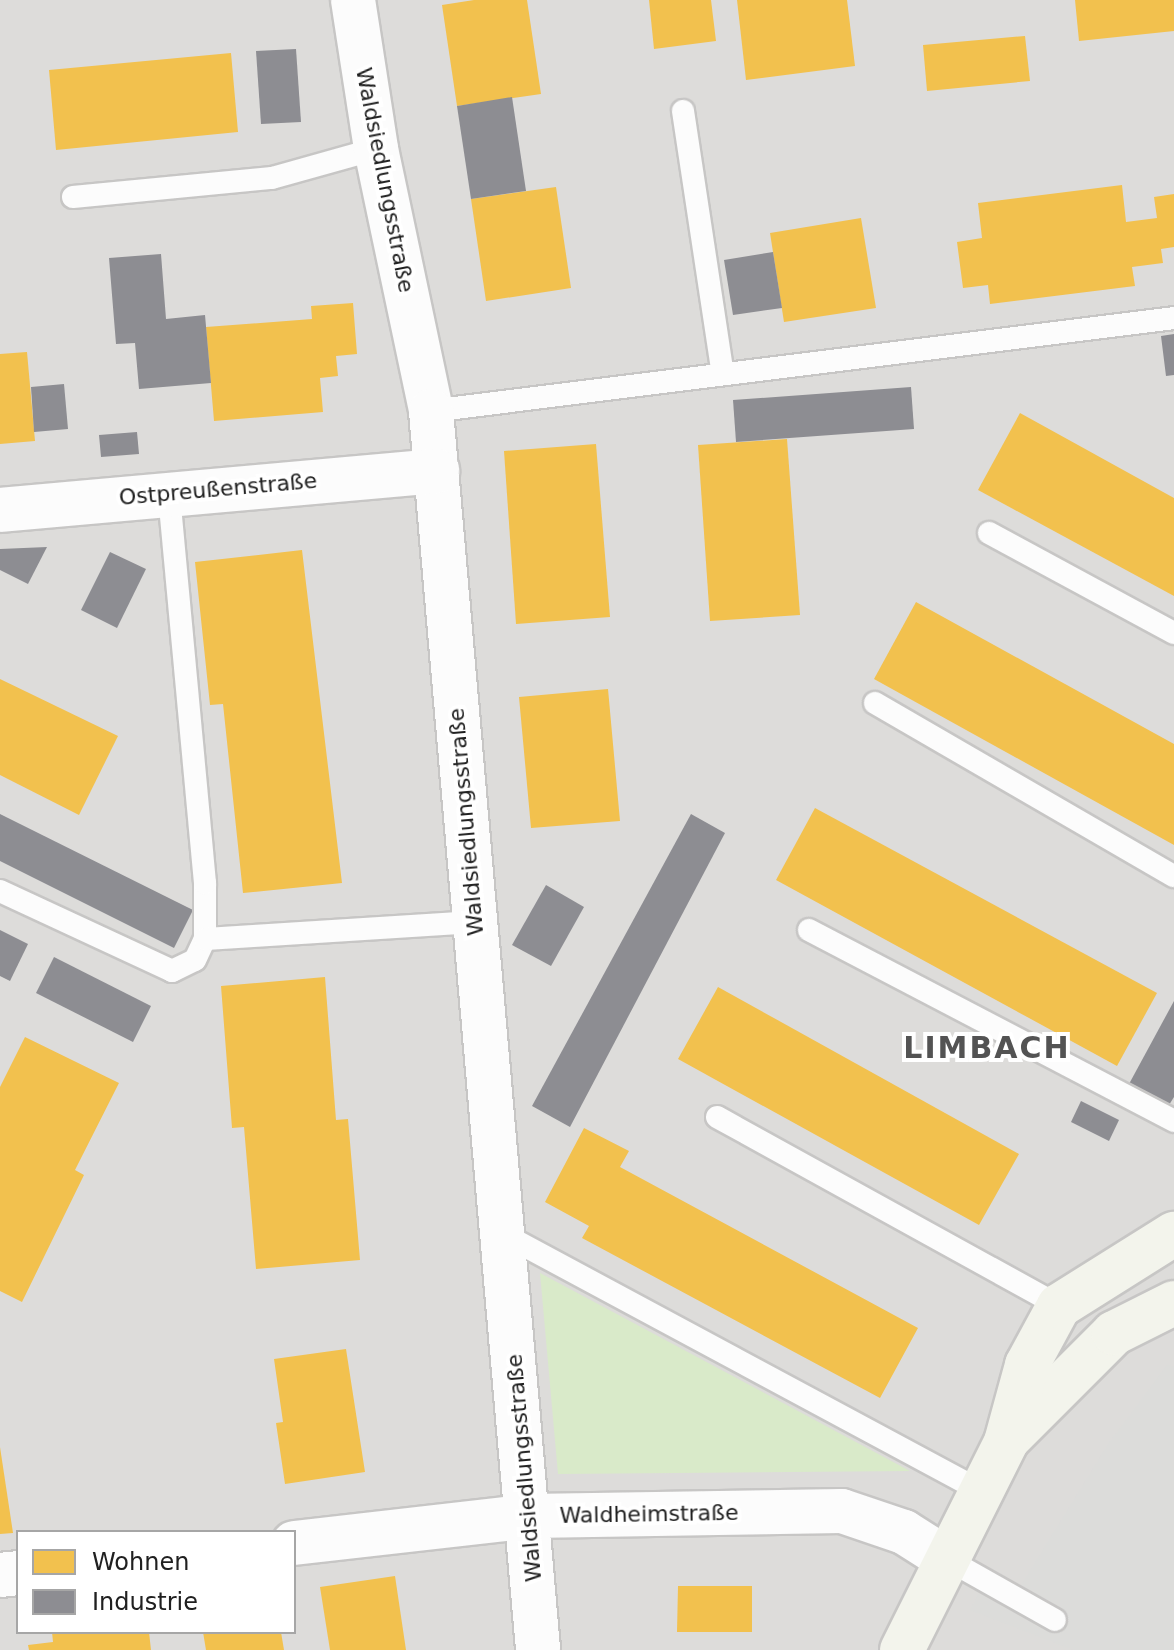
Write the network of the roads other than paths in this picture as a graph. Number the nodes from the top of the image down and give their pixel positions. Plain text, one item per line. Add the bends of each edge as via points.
1 (353, 0) edge
2 (683, 111) dead end
3 (376, 149) junction
4 (73, 197) dead end
5 (1174, 318) edge
6 (723, 374) junction
7 (431, 411) junction
8 (437, 471) junction
9 (169, 492) junction
10 (0, 510) edge
11 (989, 533) dead end
12 (1174, 633) edge
13 (875, 703) dead end
14 (1174, 876) edge
15 (0, 891) edge
16 (475, 922) junction
17 (809, 930) dead end
18 (205, 939) junction
19 (717, 1117) dead end
20 (1174, 1121) edge
21 (501, 1233) junction
22 (1174, 1234) edge
23 (1174, 1303) edge
24 (1059, 1306) junction
25 (1006, 1442) junction
26 (981, 1491) junction
27 (530, 1516) junction
28 (296, 1543) edge
29 (945, 1558) junction
30 (1055, 1620) dead end
31 (538, 1650) edge
32 (902, 1650) edge

1 - 3 street, Waldsiedlungsstraße
2 - 6 lane
3 - 4 lane via 272,178
3 - 7 street, Waldsiedlungsstraße
5 - 6 lane
6 - 7 lane
7 - 8 street, Waldsiedlungsstraße
8 - 9 street, Ostpreußenstraße
8 - 16 street, Waldsiedlungsstraße
9 - 10 street, Ostpreußenstraße
9 - 18 lane via 205,883
11 - 12 lane
13 - 14 lane
15 - 18 lane via 172,971 195,960
16 - 18 lane
16 - 21 street, Waldsiedlungsstraße
17 - 20 lane
19 - 24 lane
21 - 26 lane
21 - 27 street, Waldsiedlungsstraße
22 - 24 main road
23 - 25 main road via 1114,1333
24 - 25 main road via 1027,1365
25 - 26 main road
26 - 29 main road
27 - 28 street, Waldheimstraße
27 - 29 street, Waldheimstraße via 842,1511 904,1532
27 - 31 street, Waldsiedlungsstraße
29 - 30 lane
29 - 32 main road

